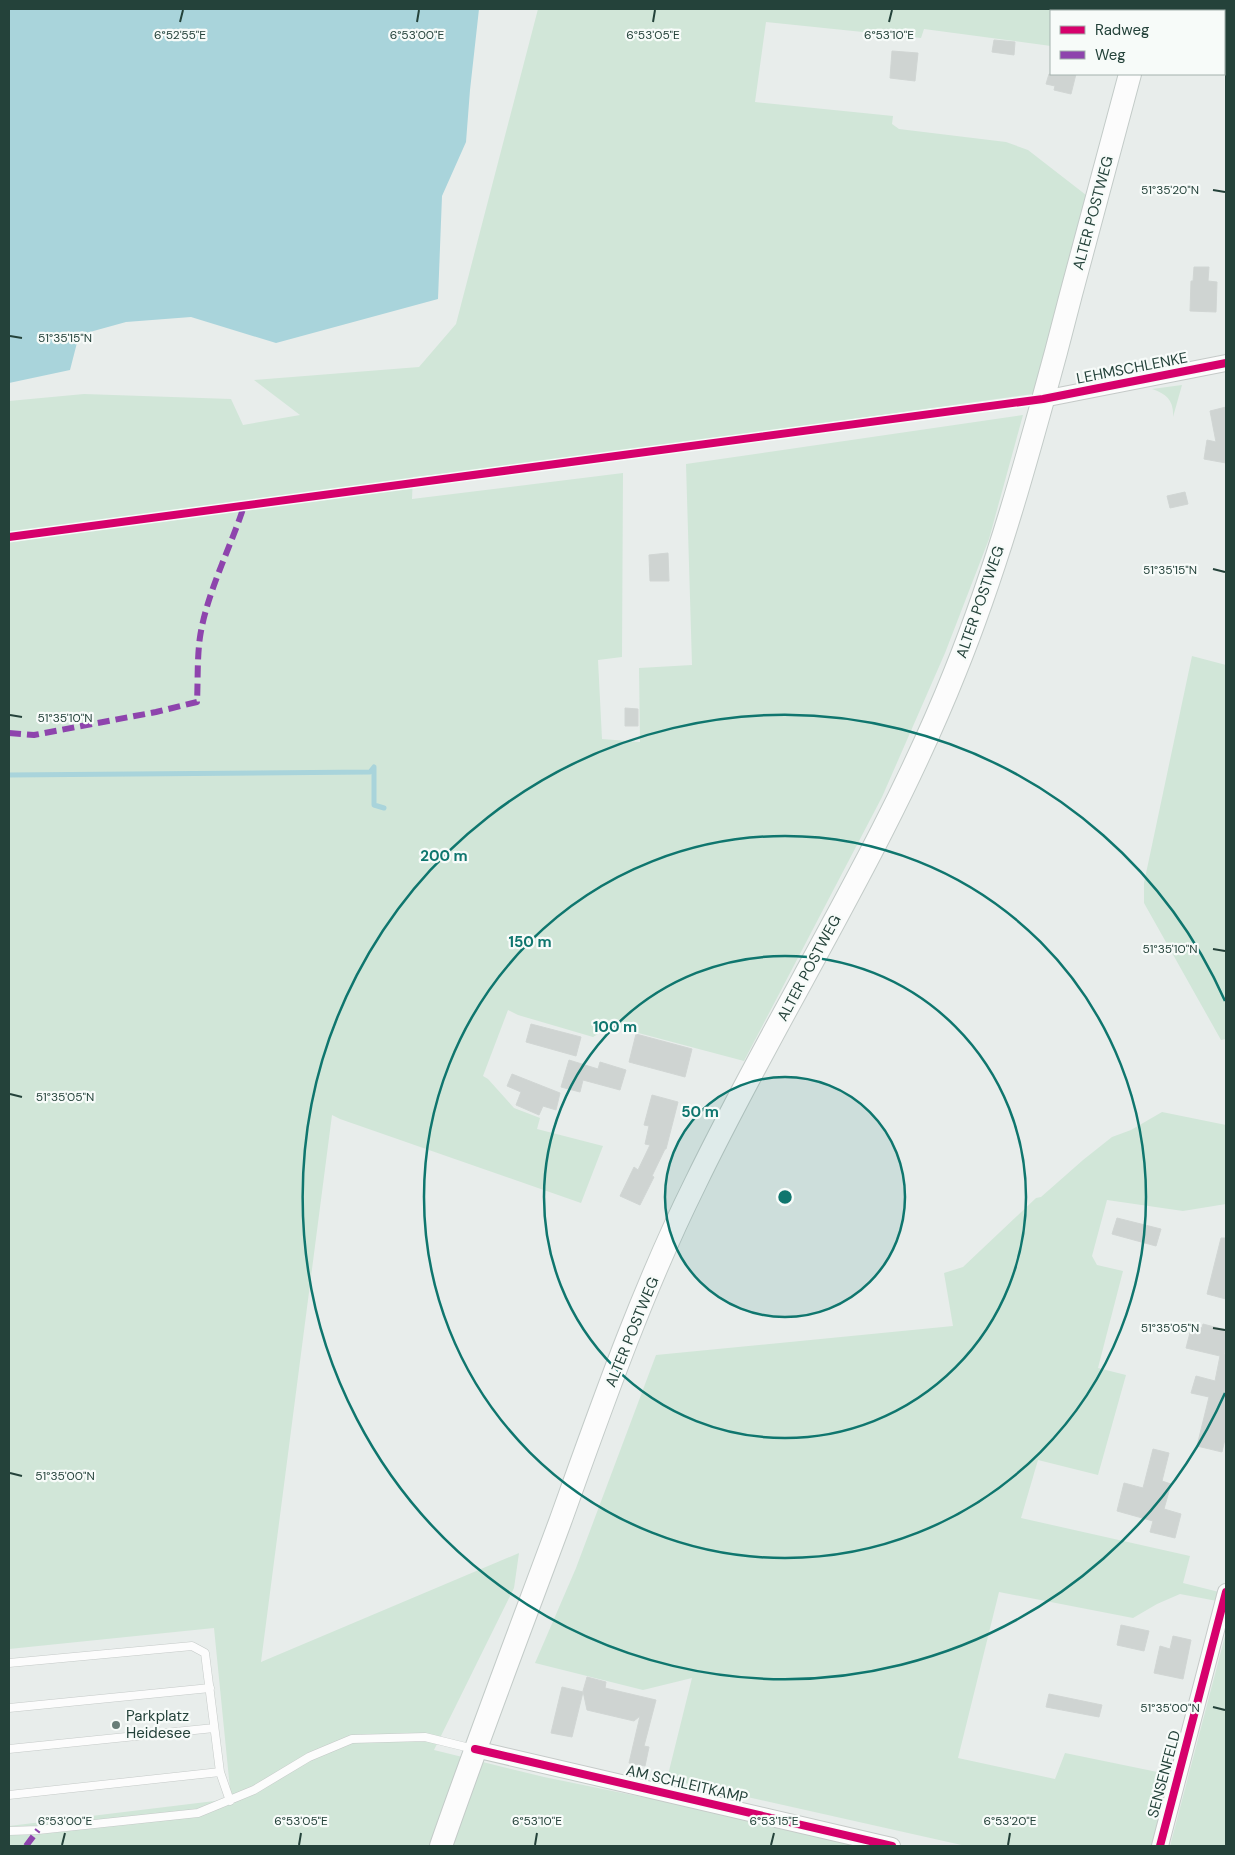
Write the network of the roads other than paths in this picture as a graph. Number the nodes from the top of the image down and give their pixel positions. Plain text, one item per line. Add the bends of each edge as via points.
1 (1130, 75) edge
2 (1226, 363) edge
3 (1043, 400) junction
4 (1226, 1592) edge
5 (9, 1663) edge
6 (210, 1688) junction
7 (9, 1708) edge
8 (214, 1728) junction
9 (9, 1749) edge
10 (475, 1749) junction
11 (220, 1772) junction
12 (9, 1794) edge
13 (230, 1801) junction
14 (9, 1831) edge
15 (441, 1846) edge
16 (892, 1846) edge
17 (1160, 1846) edge

1 - 3 main road, ALTER POSTWEG
2 - 3 street, LEHMSCHLENKE
3 - 10 main road, ALTER POSTWEG via 1001,545 952,680 890,812 695,1182 670,1238 622,1354
4 - 17 street, SENSENFELD
5 - 6 lane via 192,1646 205,1653
6 - 7 lane
6 - 8 lane
8 - 9 lane
8 - 11 lane
10 - 13 lane via 424,1736 352,1738 309,1757
10 - 15 main road, ALTER POSTWEG
10 - 16 street, AM SCHLEITKAMP
11 - 12 lane
11 - 13 lane
13 - 14 lane via 198,1813

